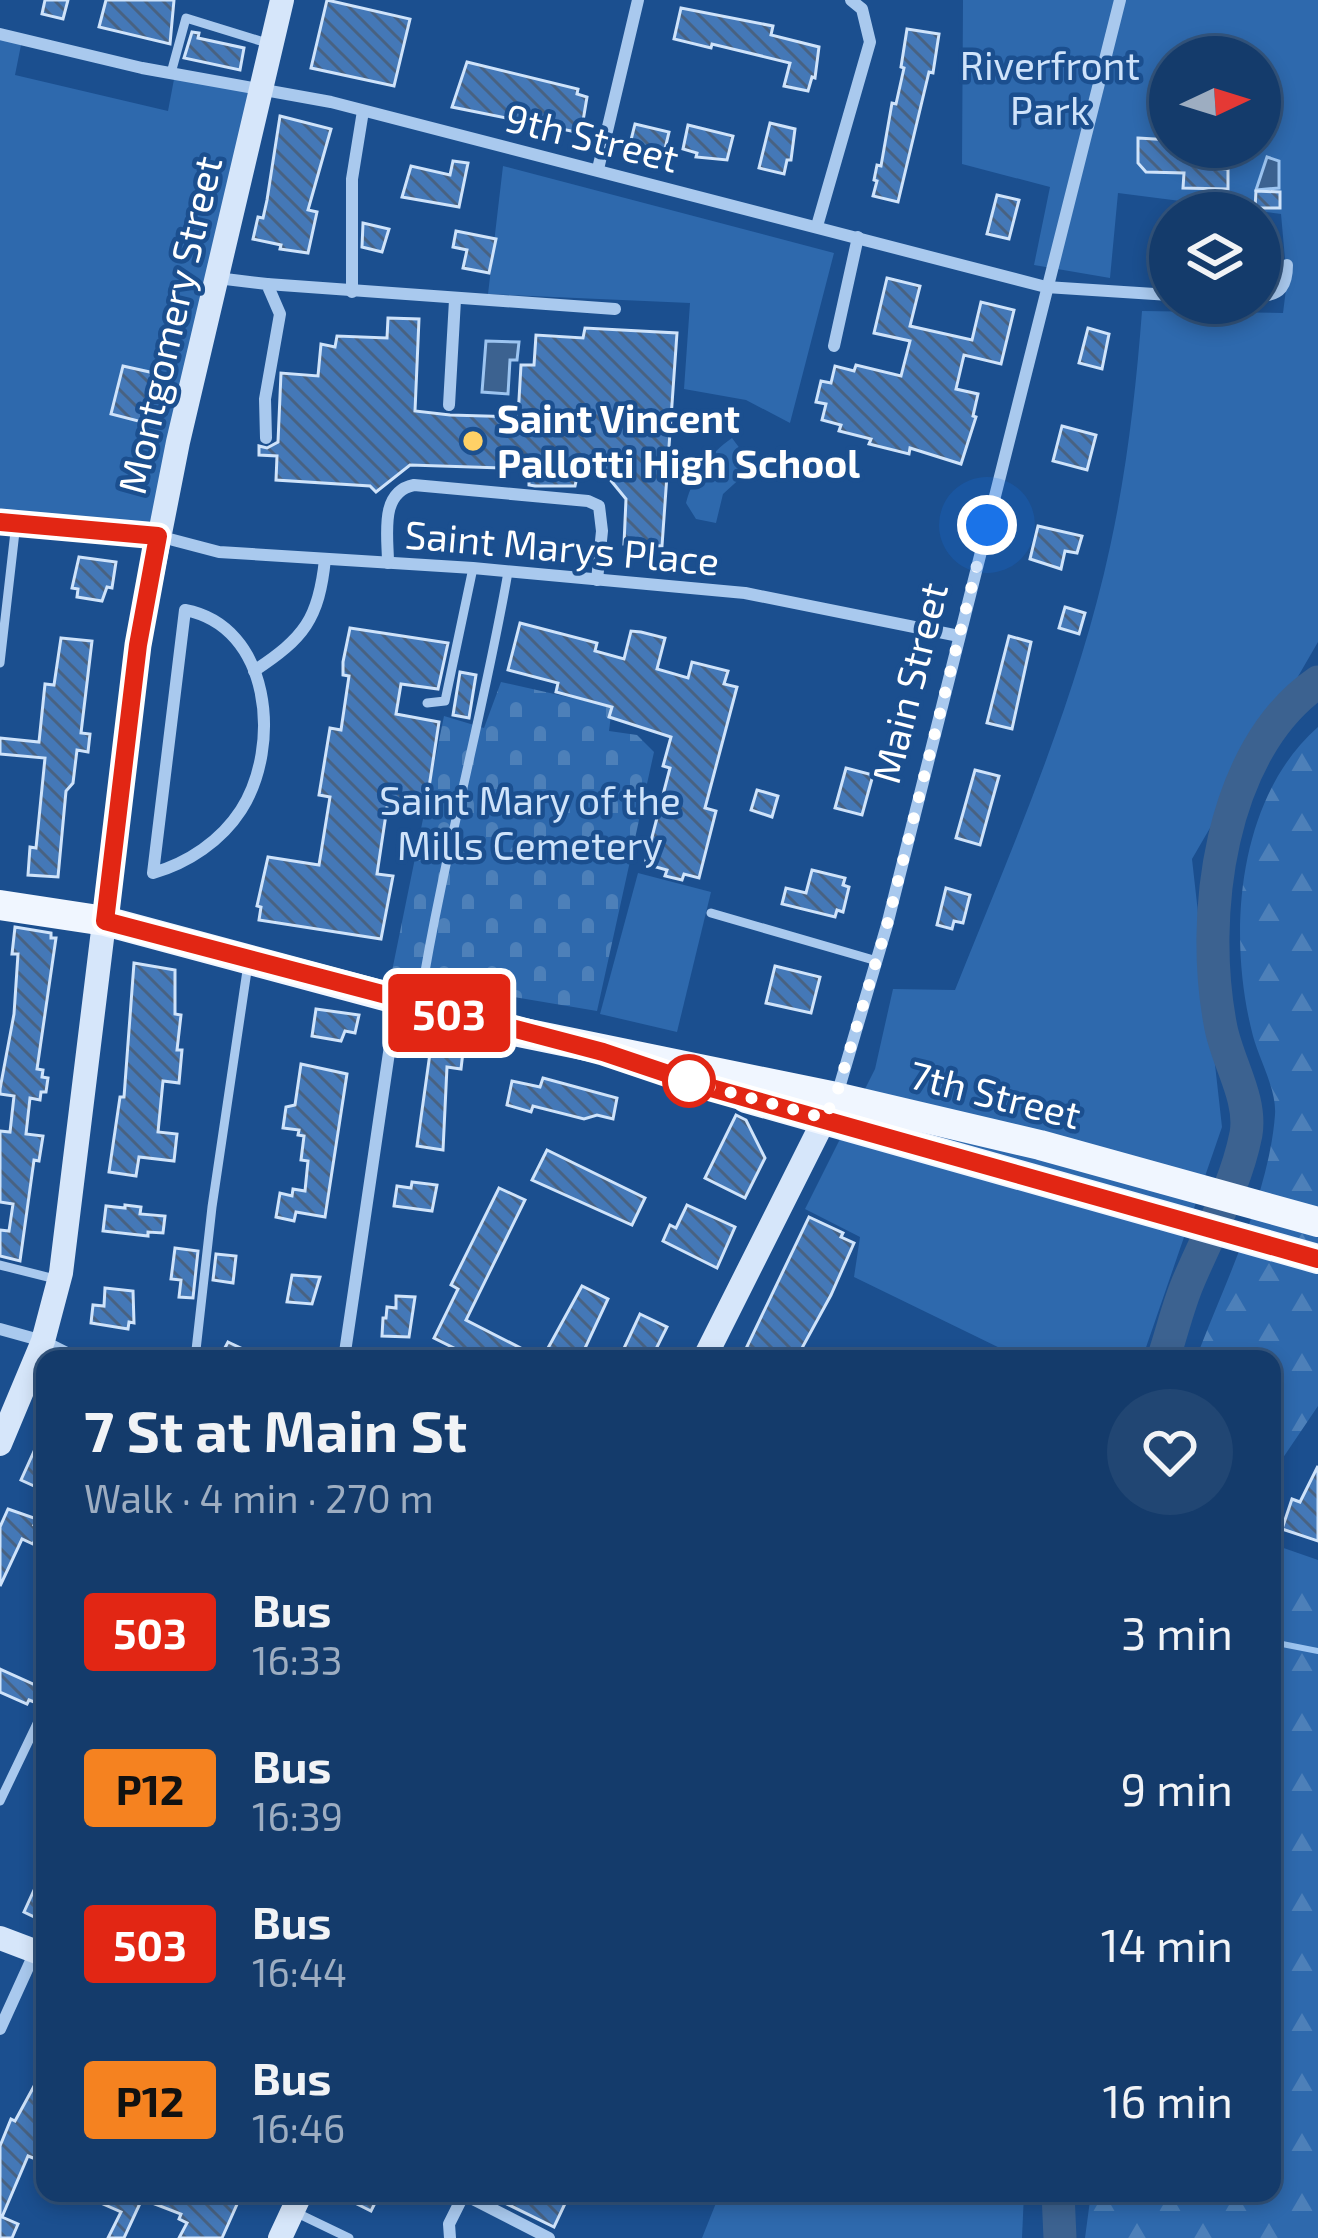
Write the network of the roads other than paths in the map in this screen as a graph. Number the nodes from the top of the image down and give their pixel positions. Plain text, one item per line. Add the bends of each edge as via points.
1 (282, 0) edge
2 (638, 0) edge
3 (851, 0) edge
4 (1120, 0) edge
5 (0, 34) edge
6 (272, 46) junction
7 (171, 73) junction
8 (262, 89) junction
9 (363, 110) junction
10 (598, 170) junction
11 (817, 226) junction
12 (858, 237) junction
13 (1287, 266) dead end
14 (217, 278) junction
15 (266, 284) junction
16 (1046, 287) junction
17 (1281, 289) edge
18 (352, 292) junction
19 (1149, 294) edge
20 (455, 300) junction
21 (615, 308) dead end
22 (834, 346) dead end
23 (449, 405) dead end
24 (266, 438) dead end
25 (0, 522) edge
26 (16, 523) junction
27 (158, 536) junction
28 (325, 559) junction
29 (388, 563) junction
30 (472, 568) junction
31 (508, 572) junction
32 (597, 580) junction
33 (959, 636) junction
34 (0, 663) edge
35 (254, 671) junction
36 (427, 704) dead end
37 (0, 905) edge
38 (711, 913) dead end
39 (105, 921) junction
40 (249, 959) junction
41 (877, 961) junction
42 (409, 1002) junction
43 (830, 1107) junction
44 (1316, 1221) edge
45 (1310, 1256) edge
46 (0, 1265) edge
47 (59, 1280) junction
48 (0, 1329) edge
49 (43, 1342) junction
50 (40, 1350) edge
51 (60, 1350) edge
52 (196, 1350) edge
53 (346, 1350) edge
54 (708, 1350) edge
55 (36, 1359) edge
56 (0, 1444) edge
57 (36, 1726) edge
58 (0, 1801) edge
59 (0, 1938) edge
60 (36, 1952) edge
61 (36, 1962) edge
62 (0, 2029) edge
63 (297, 2202) edge
64 (459, 2202) edge
65 (490, 2202) edge
66 (280, 2238) edge
67 (349, 2238) edge
68 (450, 2238) edge
69 (549, 2238) edge

1 - 6 street, Montgomery Street
2 - 10 street
3 - 11 street via 862,9 870,42
4 - 16 street, Main Street
5 - 7 street, 9th Street
6 - 7 lane via 186,18
6 - 8 street, Montgomery Street
7 - 8 street, 9th Street
8 - 9 street, 9th Street
8 - 14 street, Montgomery Street
9 - 10 street, 9th Street
9 - 18 street via 352,179
10 - 11 street, 9th Street
11 - 12 street, 9th Street
12 - 16 street, 9th Street
12 - 22 street
13 - 17 street
14 - 15 street
14 - 27 street, Montgomery Street
15 - 18 street
15 - 24 street via 280,314
16 - 19 street, 9th Street
16 - 33 street, Main Street
18 - 20 street
20 - 21 street
20 - 23 street
25 - 26 street, Saint Marys Place
26 - 27 street, Saint Marys Place
26 - 34 lane
27 - 28 street, Saint Marys Place via 219,551
27 - 39 street, Montgomery Street
28 - 29 street, Saint Marys Place
28 - 35 street via 310,623
29 - 30 street, Saint Marys Place
29 - 32 street via 391,502 414,485 598,506
30 - 31 street, Saint Marys Place
30 - 36 lane via 445,701
31 - 32 street, Saint Marys Place
31 - 42 lane via 488,689
32 - 33 street, Saint Marys Place via 746,593
33 - 41 street, Main Street
35 - 35 street via 230,631 185,610 153,873 198,854 241,810 261,752
37 - 39 main road, 7th Street
38 - 41 lane
39 - 40 main road, 7th Street
39 - 47 street, Montgomery Street
40 - 42 main road, 7th Street
40 - 52 lane
41 - 43 street, Main Street
42 - 43 main road, 7th Street via 704,1086
42 - 53 street
43 - 44 main road, 7th Street via 1100,1162
43 - 45 main road, 7th Street via 1091,1196
43 - 54 street, Main Street
46 - 47 lane
47 - 49 street, Montgomery Street
48 - 49 street
49 - 50 street, Montgomery Street
49 - 51 street
55 - 56 street, Montgomery Street
57 - 58 lane
59 - 60 street
61 - 62 street
63 - 66 street
63 - 67 lane
64 - 68 street
65 - 69 street

